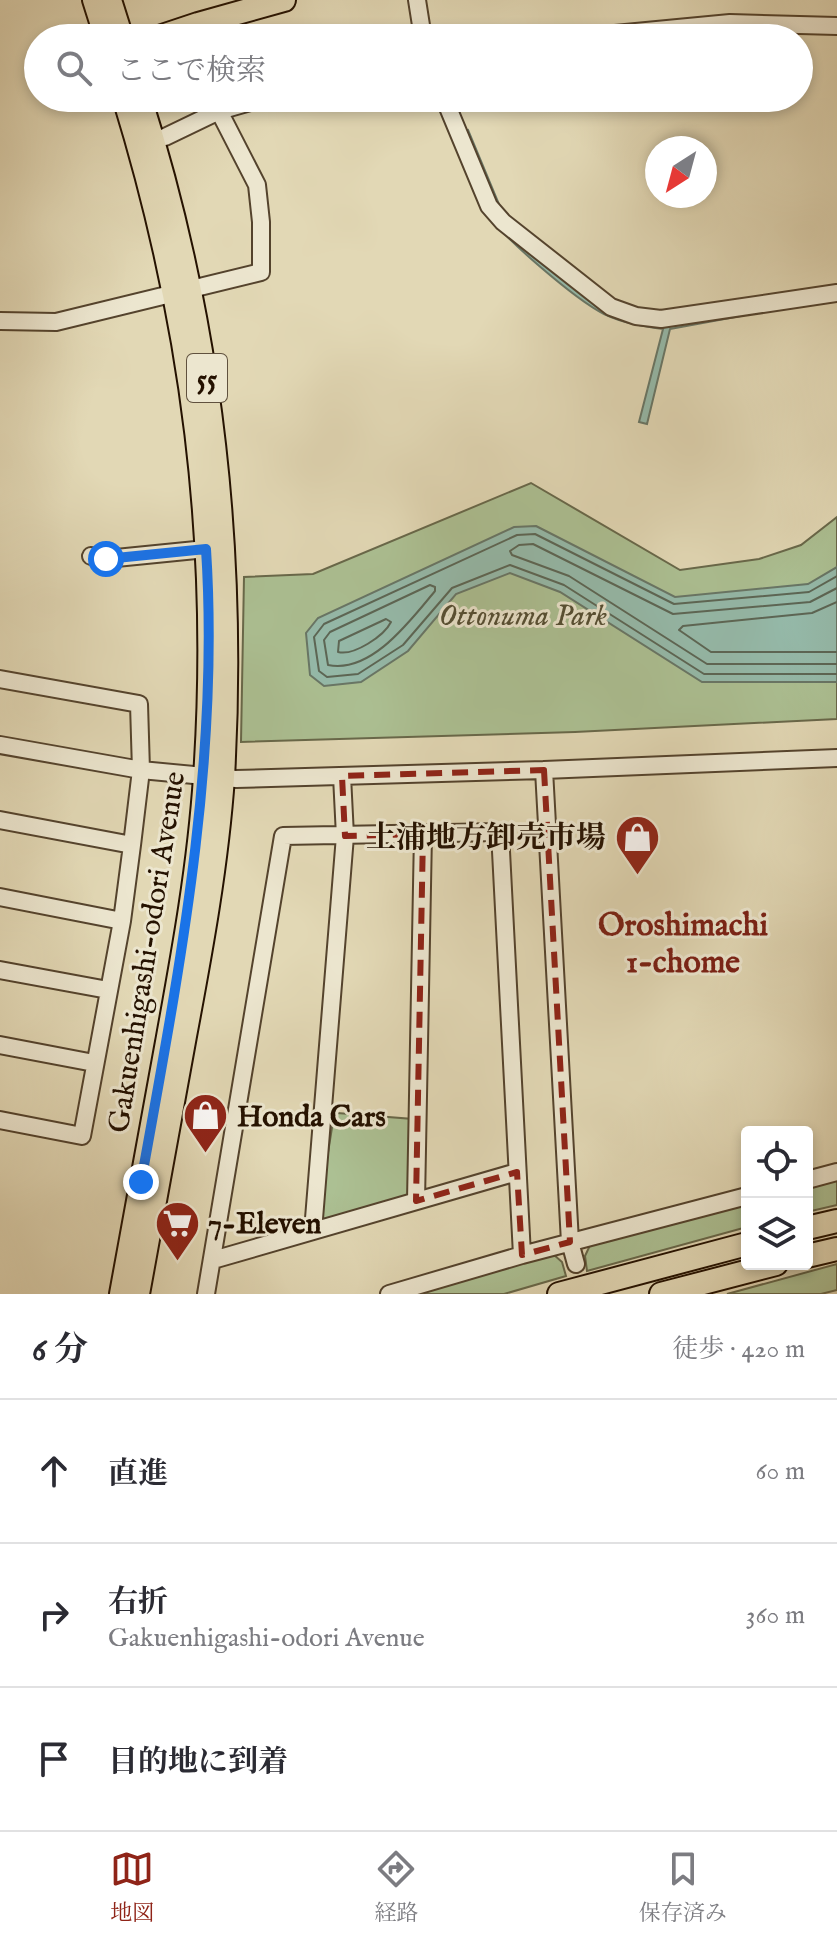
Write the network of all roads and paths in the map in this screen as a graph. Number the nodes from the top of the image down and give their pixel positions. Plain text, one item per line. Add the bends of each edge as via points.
1 (93, 0) edge
2 (111, 0) edge
3 (284, 0) edge
4 (417, 0) edge
5 (101, 24) edge
6 (119, 24) edge
7 (198, 24) edge
8 (421, 24) edge
9 (720, 24) edge
10 (766, 24) edge
11 (813, 25) edge
12 (837, 26) edge
13 (127, 112) edge
14 (145, 112) edge
15 (217, 112) edge
16 (220, 112) edge
17 (450, 112) edge
18 (165, 137) dead end
19 (183, 290) junction
20 (837, 293) edge
21 (0, 321) edge
22 (206, 549) junction
23 (91, 556) dead end
24 (0, 679) edge
25 (0, 745) edge
26 (837, 758) edge
27 (141, 770) junction
28 (544, 770) junction
29 (342, 776) junction
30 (214, 778) junction
31 (0, 820) edge
32 (423, 834) junction
33 (345, 836) junction
34 (132, 845) junction
35 (0, 897) edge
36 (122, 921) junction
37 (0, 970) edge
38 (108, 990) junction
39 (0, 1045) edge
40 (94, 1063) junction
41 (0, 1120) edge
42 (517, 1172) junction
43 (837, 1172) edge
44 (813, 1178) edge
45 (741, 1198) edge
46 (416, 1201) junction
47 (837, 1221) edge
48 (813, 1227) edge
49 (313, 1231) junction
50 (570, 1242) junction
51 (741, 1246) edge
52 (837, 1249) edge
53 (522, 1255) junction
54 (813, 1255) edge
55 (213, 1260) junction
56 (576, 1264) dead end
57 (753, 1270) edge
58 (120, 1294) edge
59 (139, 1294) edge
60 (206, 1294) edge
61 (389, 1294) edge
62 (559, 1294) edge
63 (661, 1294) edge

1 - 5 main road
2 - 6 main road
3 - 7 highway
4 - 8 street
9 - 10 street
11 - 12 street
13 - 19 main road, Gakuenhigashi-odori Avenue / 55
14 - 19 main road, Gakuenhigashi-odori Avenue / 55 via 163,171
15 - 18 street
16 - 19 street via 257,185 261,272
17 - 20 street via 489,206 611,307 661,319
19 - 21 street via 56,322
19 - 22 main road, Gakuenhigashi-odori Avenue / 55
19 - 30 main road, Gakuenhigashi-odori Avenue / 55 via 209,386 221,496 228,665
22 - 23 street
22 - 30 main road, Gakuenhigashi-odori Avenue / 55
24 - 27 street via 139,704
25 - 27 street
26 - 28 street
27 - 30 street
27 - 34 street
28 - 29 street
28 - 50 street
29 - 30 street
29 - 33 street
30 - 58 main road, Gakuenhigashi-odori Avenue / 55
30 - 59 main road, Gakuenhigashi-odori Avenue / 55 via 203,948
31 - 34 street
32 - 33 street
32 - 42 street via 500,832
32 - 46 street
33 - 49 street
33 - 55 street via 283,836
34 - 36 street
35 - 36 street
36 - 38 street
37 - 38 street
38 - 40 street
39 - 40 street
40 - 41 street via 82,1136
42 - 46 street
42 - 53 street
43 - 44 street
45 - 50 street
46 - 49 street
47 - 48 highway
49 - 55 street
50 - 53 street
50 - 56 street
51 - 62 highway
52 - 54 highway
53 - 61 street
55 - 60 street
57 - 63 highway

